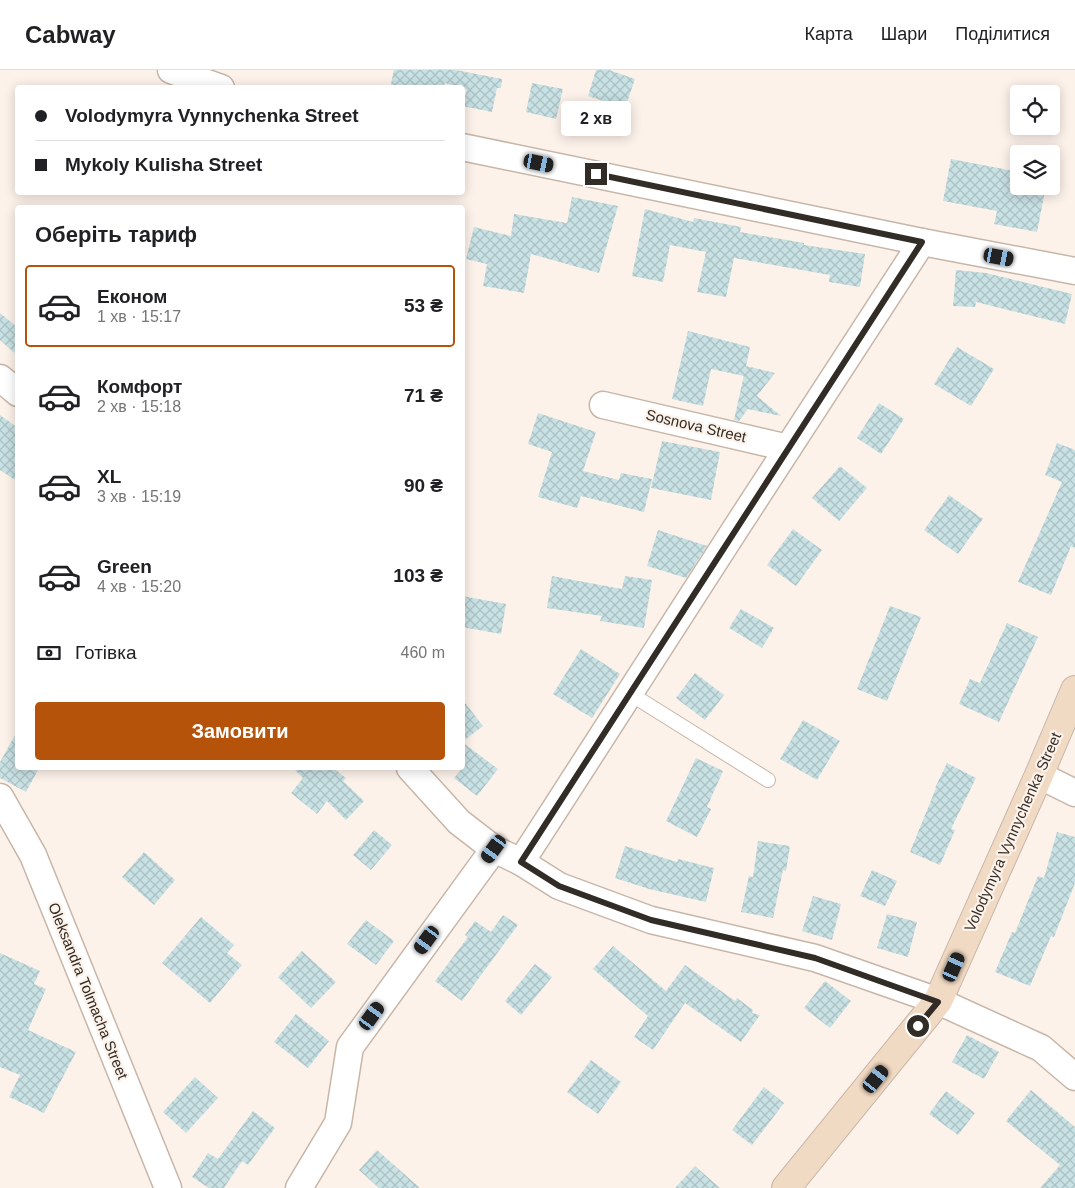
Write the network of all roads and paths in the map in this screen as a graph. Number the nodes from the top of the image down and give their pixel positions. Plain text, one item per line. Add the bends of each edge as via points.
1 (171, 70) edge
2 (213, 85) edge
3 (465, 148) edge
4 (922, 242) junction
5 (1075, 271) edge
6 (0, 378) edge
7 (15, 390) edge
8 (604, 405) dead end
9 (788, 448) junction
10 (1075, 690) edge
11 (629, 692) junction
12 (412, 770) edge
13 (1039, 775) junction
14 (768, 780) dead end
15 (1075, 792) edge
16 (0, 797) edge
17 (494, 849) junction
18 (521, 862) junction
19 (938, 1002) junction
20 (1075, 1077) edge
21 (168, 1188) edge
22 (299, 1188) edge
23 (786, 1188) edge

1 - 2 street
3 - 4 street
4 - 5 street
4 - 9 street
6 - 7 street
8 - 9 street, Sosnova Street
9 - 11 street
10 - 13 main road, Volodymyra Vynnychenka Street
11 - 14 lane
11 - 18 street
12 - 17 street via 459,822
13 - 15 street
13 - 19 main road, Volodymyra Vynnychenka Street
16 - 21 street, Oleksandra Tolmacha Street via 33,855
17 - 18 street
17 - 22 street via 350,1047 338,1123
18 - 19 street via 559,886 651,920 815,958
19 - 20 street via 1041,1048
19 - 23 main road, Volodymyra Vynnychenka Street

